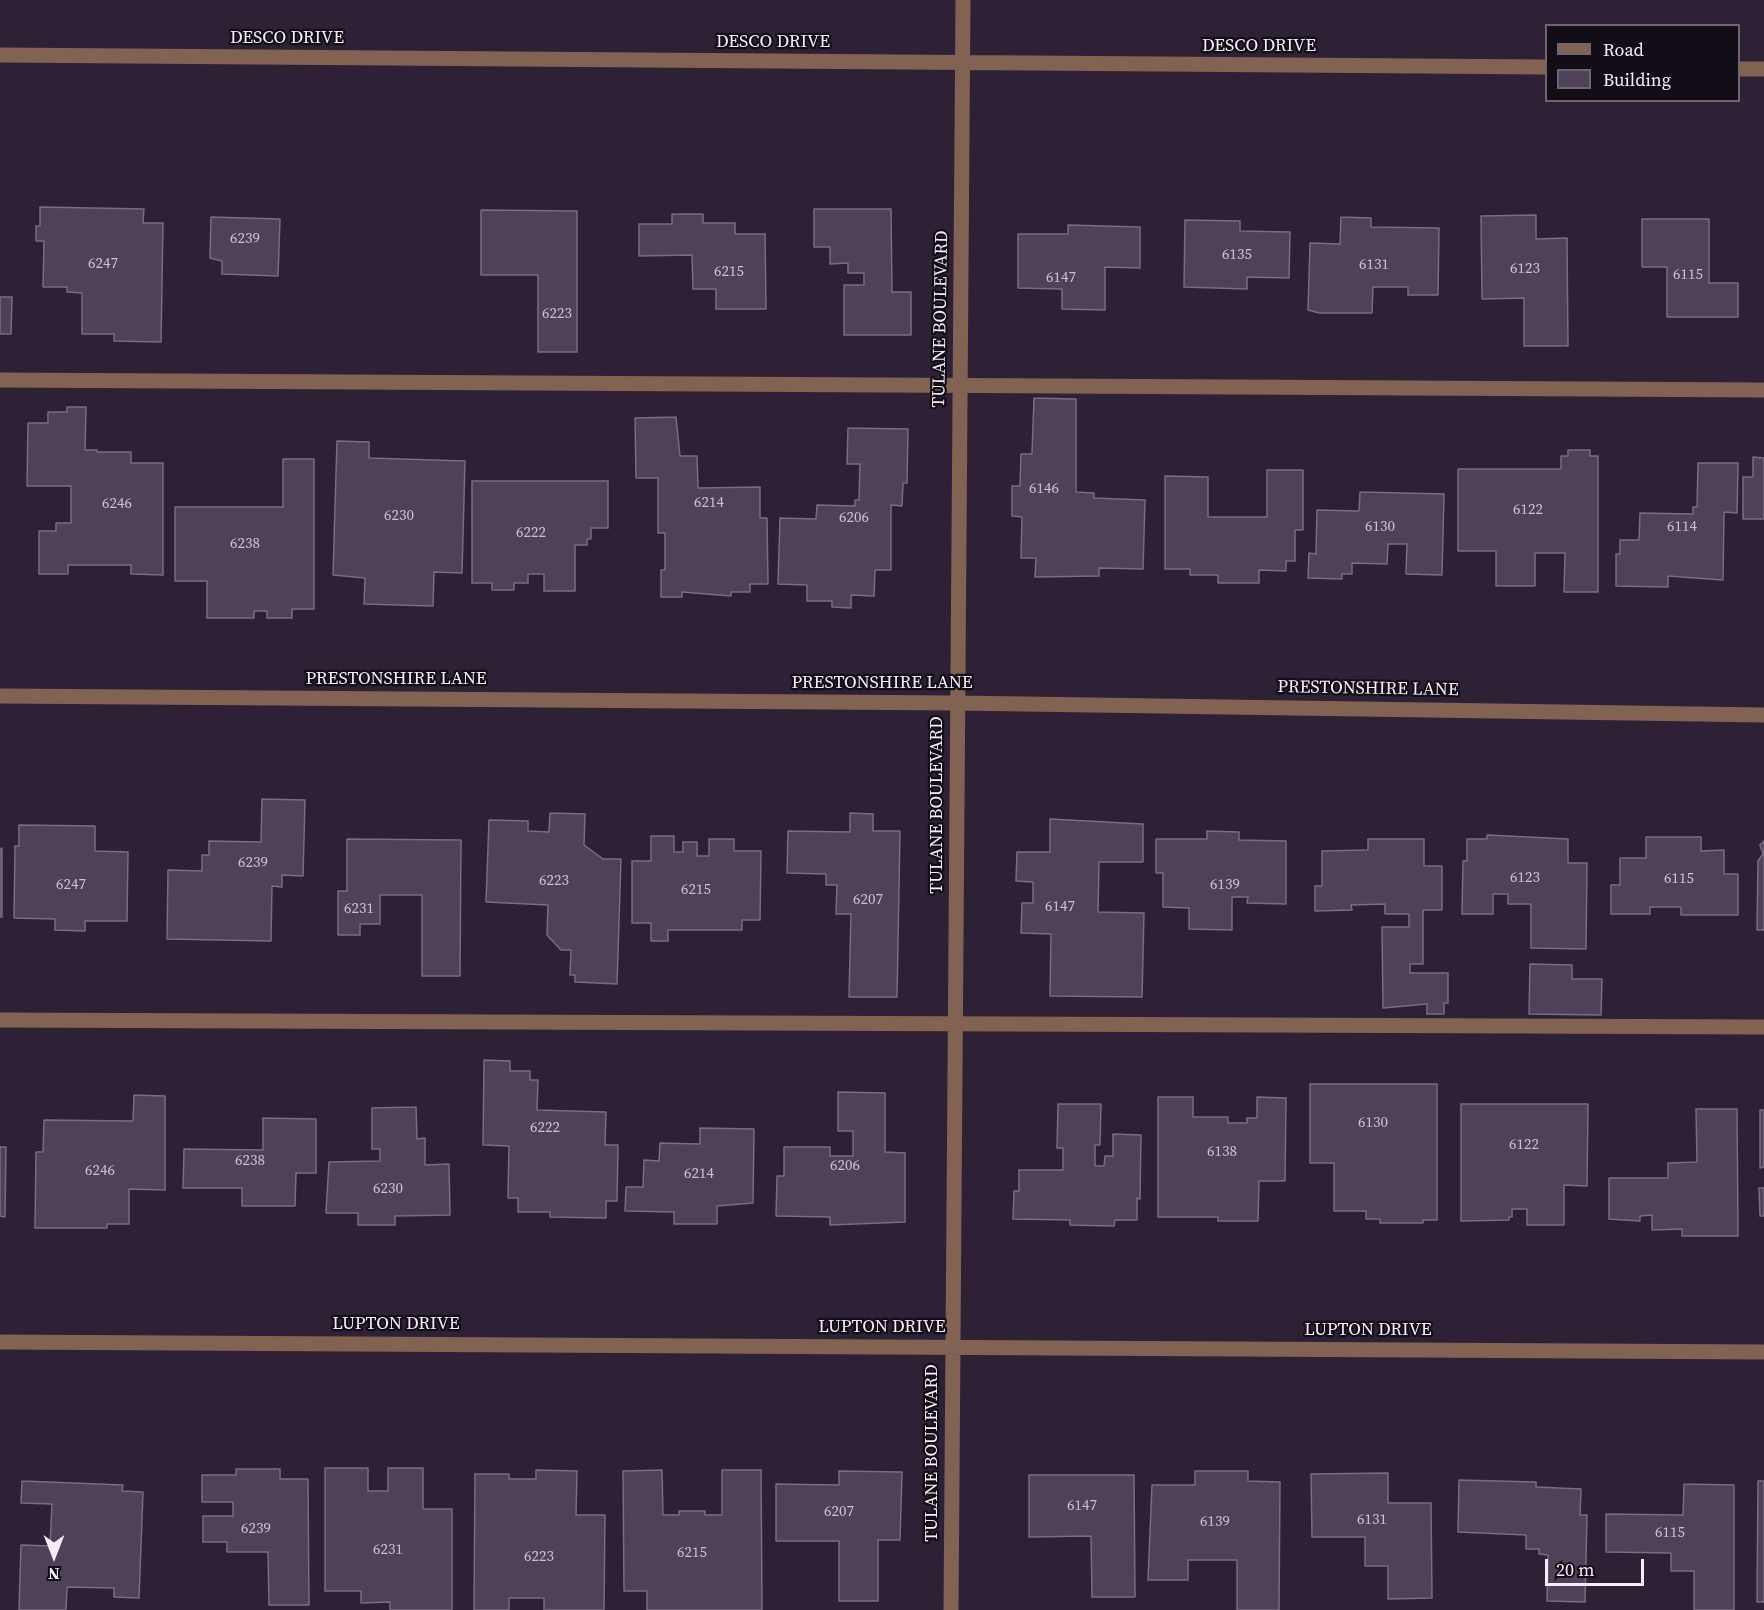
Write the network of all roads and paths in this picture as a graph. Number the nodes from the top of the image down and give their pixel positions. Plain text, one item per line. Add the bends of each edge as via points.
1 (963, 0) edge
2 (0, 55) edge
3 (963, 63) junction
4 (1545, 67) edge
5 (1740, 69) edge
6 (1764, 69) edge
7 (0, 380) edge
8 (960, 385) junction
9 (1764, 390) edge
10 (0, 696) edge
11 (957, 703) junction
12 (1764, 715) edge
13 (0, 1020) edge
14 (954, 1024) junction
15 (1764, 1027) edge
16 (0, 1342) edge
17 (952, 1347) junction
18 (1764, 1352) edge
19 (951, 1610) edge

1 - 3 street, TULANE BOULEVARD
2 - 3 street, DESCO DRIVE
3 - 4 street, DESCO DRIVE
3 - 8 street, TULANE BOULEVARD
5 - 6 street
7 - 8 street
8 - 9 street
8 - 11 street, TULANE BOULEVARD
10 - 11 street, PRESTONSHIRE LANE
11 - 12 street, PRESTONSHIRE LANE
11 - 14 street, TULANE BOULEVARD
13 - 14 street
14 - 15 street
14 - 17 street, TULANE BOULEVARD
16 - 17 street, LUPTON DRIVE
17 - 18 street, LUPTON DRIVE
17 - 19 street, TULANE BOULEVARD

